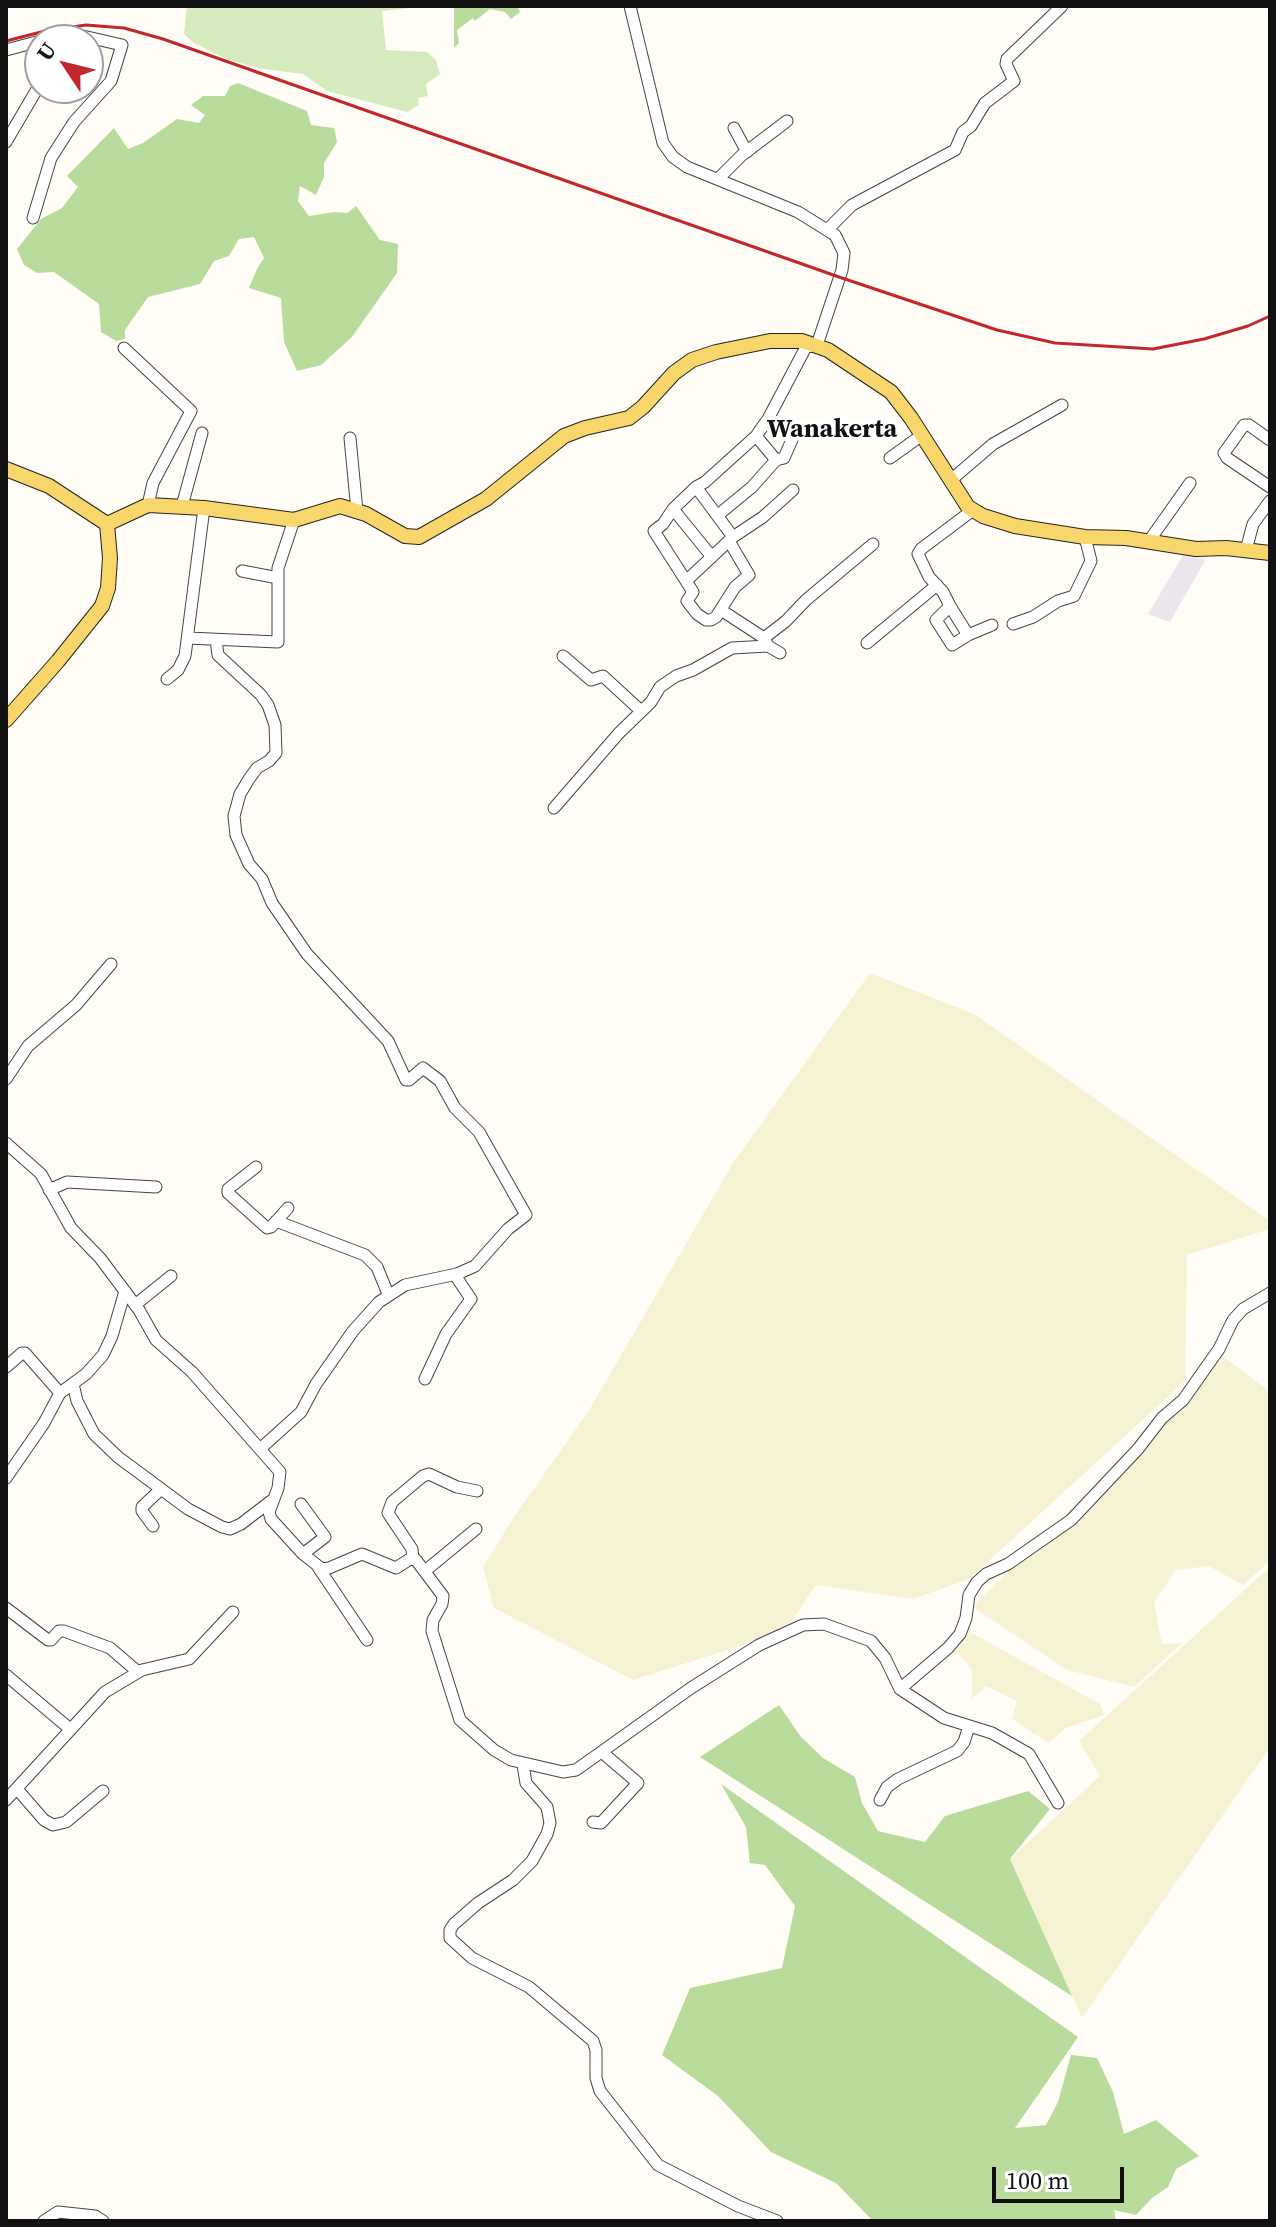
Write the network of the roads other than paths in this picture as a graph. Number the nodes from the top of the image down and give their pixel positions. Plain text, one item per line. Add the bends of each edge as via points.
1 (630, 6) edge
2 (1062, 6) edge
3 (104, 42) edge
4 (104, 89) edge
5 (28, 104) edge
6 (90, 104) edge
7 (787, 121) dead end
8 (734, 128) dead end
9 (6, 142) edge
10 (747, 152) junction
11 (718, 179) junction
12 (33, 218) dead end
13 (827, 230) junction
14 (817, 345) junction
15 (124, 348) dead end
16 (1062, 405) dead end
17 (768, 419) junction
18 (202, 433) dead end
19 (922, 435) junction
20 (756, 436) junction
21 (350, 438) dead end
22 (1270, 440) edge
23 (890, 458) dead end
24 (776, 460) junction
25 (6, 469) edge
26 (951, 480) junction
27 (1190, 483) dead end
28 (696, 487) junction
29 (1270, 487) edge
30 (793, 490) dead end
31 (1270, 501) edge
32 (148, 505) junction
33 (182, 506) junction
34 (204, 508) junction
35 (673, 509) junction
36 (973, 510) junction
37 (357, 511) junction
38 (718, 515) junction
39 (294, 520) junction
40 (107, 524) junction
41 (1085, 537) junction
42 (731, 539) junction
43 (1149, 541) junction
44 (873, 544) dead end
45 (1246, 550) junction
46 (1270, 553) edge
47 (712, 557) junction
48 (242, 571) dead end
49 (278, 578) junction
50 (686, 581) junction
51 (937, 585) junction
52 (950, 606) junction
53 (721, 610) junction
54 (1013, 624) dead end
55 (992, 625) dead end
56 (968, 635) junction
57 (188, 638) junction
58 (216, 640) junction
59 (766, 642) junction
60 (867, 643) dead end
61 (780, 653) dead end
62 (563, 656) dead end
63 (167, 679) dead end
64 (641, 711) junction
65 (6, 720) edge
66 (554, 808) dead end
67 (111, 964) dead end
68 (6, 1079) edge
69 (6, 1143) edge
70 (256, 1167) dead end
71 (156, 1187) dead end
72 (49, 1190) junction
73 (288, 1208) dead end
74 (276, 1221) junction
75 (455, 1275) junction
76 (171, 1276) dead end
77 (125, 1291) junction
78 (1270, 1293) edge
79 (388, 1294) junction
80 (135, 1305) junction
81 (6, 1367) edge
82 (425, 1379) dead end
83 (73, 1384) junction
84 (60, 1393) junction
85 (260, 1449) junction
86 (6, 1478) edge
87 (161, 1489) junction
88 (477, 1491) dead end
89 (273, 1499) junction
90 (301, 1504) dead end
91 (153, 1526) dead end
92 (476, 1529) dead end
93 (303, 1554) junction
94 (413, 1559) junction
95 (318, 1567) junction
96 (425, 1571) junction
97 (6, 1608) edge
98 (233, 1612) dead end
99 (367, 1640) dead end
100 (138, 1672) junction
101 (6, 1675) edge
102 (900, 1689) junction
103 (969, 1726) junction
104 (70, 1729) junction
105 (603, 1753) junction
106 (523, 1765) junction
107 (17, 1789) junction
108 (103, 1791) dead end
109 (6, 1800) edge
110 (880, 1800) dead end
111 (1058, 1803) dead end
112 (593, 1822) dead end
113 (44, 2221) edge
114 (103, 2221) edge
115 (777, 2221) edge

1 - 11 street via 663,143 679,162
2 - 13 street via 1008,56 1006,64 1015,80 981,107 955,150 852,205
3 - 4 street via 122,45
5 - 9 street
6 - 12 street via 51,158
7 - 10 street
8 - 10 street
10 - 11 street
11 - 13 street via 789,207
13 - 14 street via 839,241 844,260
14 - 17 street via 806,347
14 - 19 main road via 891,392
14 - 37 main road via 770,341 692,360 629,418 564,436 486,499 419,537 393,531
15 - 32 street via 191,411 153,483
16 - 26 street via 993,444
17 - 20 street
17 - 24 street via 794,435 784,458
18 - 33 street
19 - 23 street
19 - 26 main road
20 - 24 street
20 - 28 street
21 - 37 street
22 - 29 street via 1244,425 1224,453
24 - 38 street
25 - 40 main road via 49,486
26 - 36 main road
27 - 43 street
28 - 35 street
28 - 38 street
30 - 42 street
31 - 45 street via 1253,524
32 - 33 main road
32 - 40 main road
33 - 34 main road
34 - 39 main road
34 - 57 street
35 - 47 street
35 - 50 street via 654,531
36 - 41 main road via 1015,526
36 - 51 street via 918,554
37 - 39 main road via 332,507
38 - 42 street
39 - 49 street
40 - 65 main road via 109,573 102,606
41 - 43 main road
41 - 54 street via 1091,561 1074,596
42 - 47 street
42 - 53 street via 749,575
43 - 45 main road
44 - 59 street
45 - 46 main road
47 - 50 street
48 - 49 street
49 - 58 street via 278,642
50 - 53 street via 693,592 687,601 697,614 711,620
51 - 52 street
51 - 60 street
52 - 56 street
52 - 56 street via 936,620 952,645
53 - 59 street
55 - 56 street
57 - 58 street
57 - 63 street via 181,664
58 - 75 street via 218,655 261,695 275,725 276,753 249,779 234,816 249,864 307,954 388,1041 406,1080 423,1068 440,1081 455,1108 479,1132 526,1215 480,1262
59 - 61 street
59 - 64 street via 732,648 676,676
62 - 64 street via 591,680 603,676
64 - 66 street
67 - 68 street via 76,1005 28,1046
69 - 72 street via 41,1174
70 - 74 street via 227,1192 267,1228
71 - 72 street via 67,1182
72 - 77 street via 71,1228
73 - 74 street
74 - 79 street via 365,1255 377,1267
75 - 79 street via 414,1282
75 - 82 street via 471,1299 446,1334
76 - 80 street
77 - 80 street
77 - 83 street via 109,1346
78 - 102 street via 1233,1320 1183,1400 1071,1520 977,1582 960,1634
79 - 85 street via 353,1331 301,1412
80 - 85 street via 156,1340
81 - 84 street via 25,1353
83 - 84 street
83 - 87 street via 94,1434
84 - 86 street
85 - 89 street via 280,1472
87 - 89 street via 226,1529
87 - 91 street via 142,1507
88 - 94 street via 429,1474 392,1502 388,1513
89 - 93 street via 271,1519
90 - 93 street via 325,1536
92 - 96 street
93 - 95 street
94 - 95 street via 396,1568 362,1554 329,1568
94 - 96 street
95 - 99 street
96 - 106 street via 443,1596 432,1631 456,1713 494,1750
97 - 100 street via 48,1640 64,1631 110,1648
98 - 100 street via 189,1659
100 - 104 street via 105,1692
101 - 104 street
102 - 103 street via 926,1708
102 - 105 street via 871,1641 824,1624 803,1625 775,1635 691,1688
103 - 110 street via 957,1751 898,1779
103 - 111 street via 1029,1754
104 - 107 street
105 - 106 street via 569,1772
105 - 112 street via 638,1783 601,1823
106 - 115 street via 526,1783 547,1807 547,1834 532,1861 454,1924 450,1938 472,1958 529,1987 593,2041 600,2091 658,2165
107 - 108 street via 53,1825 66,1822
107 - 109 street
113 - 114 street via 58,2212

